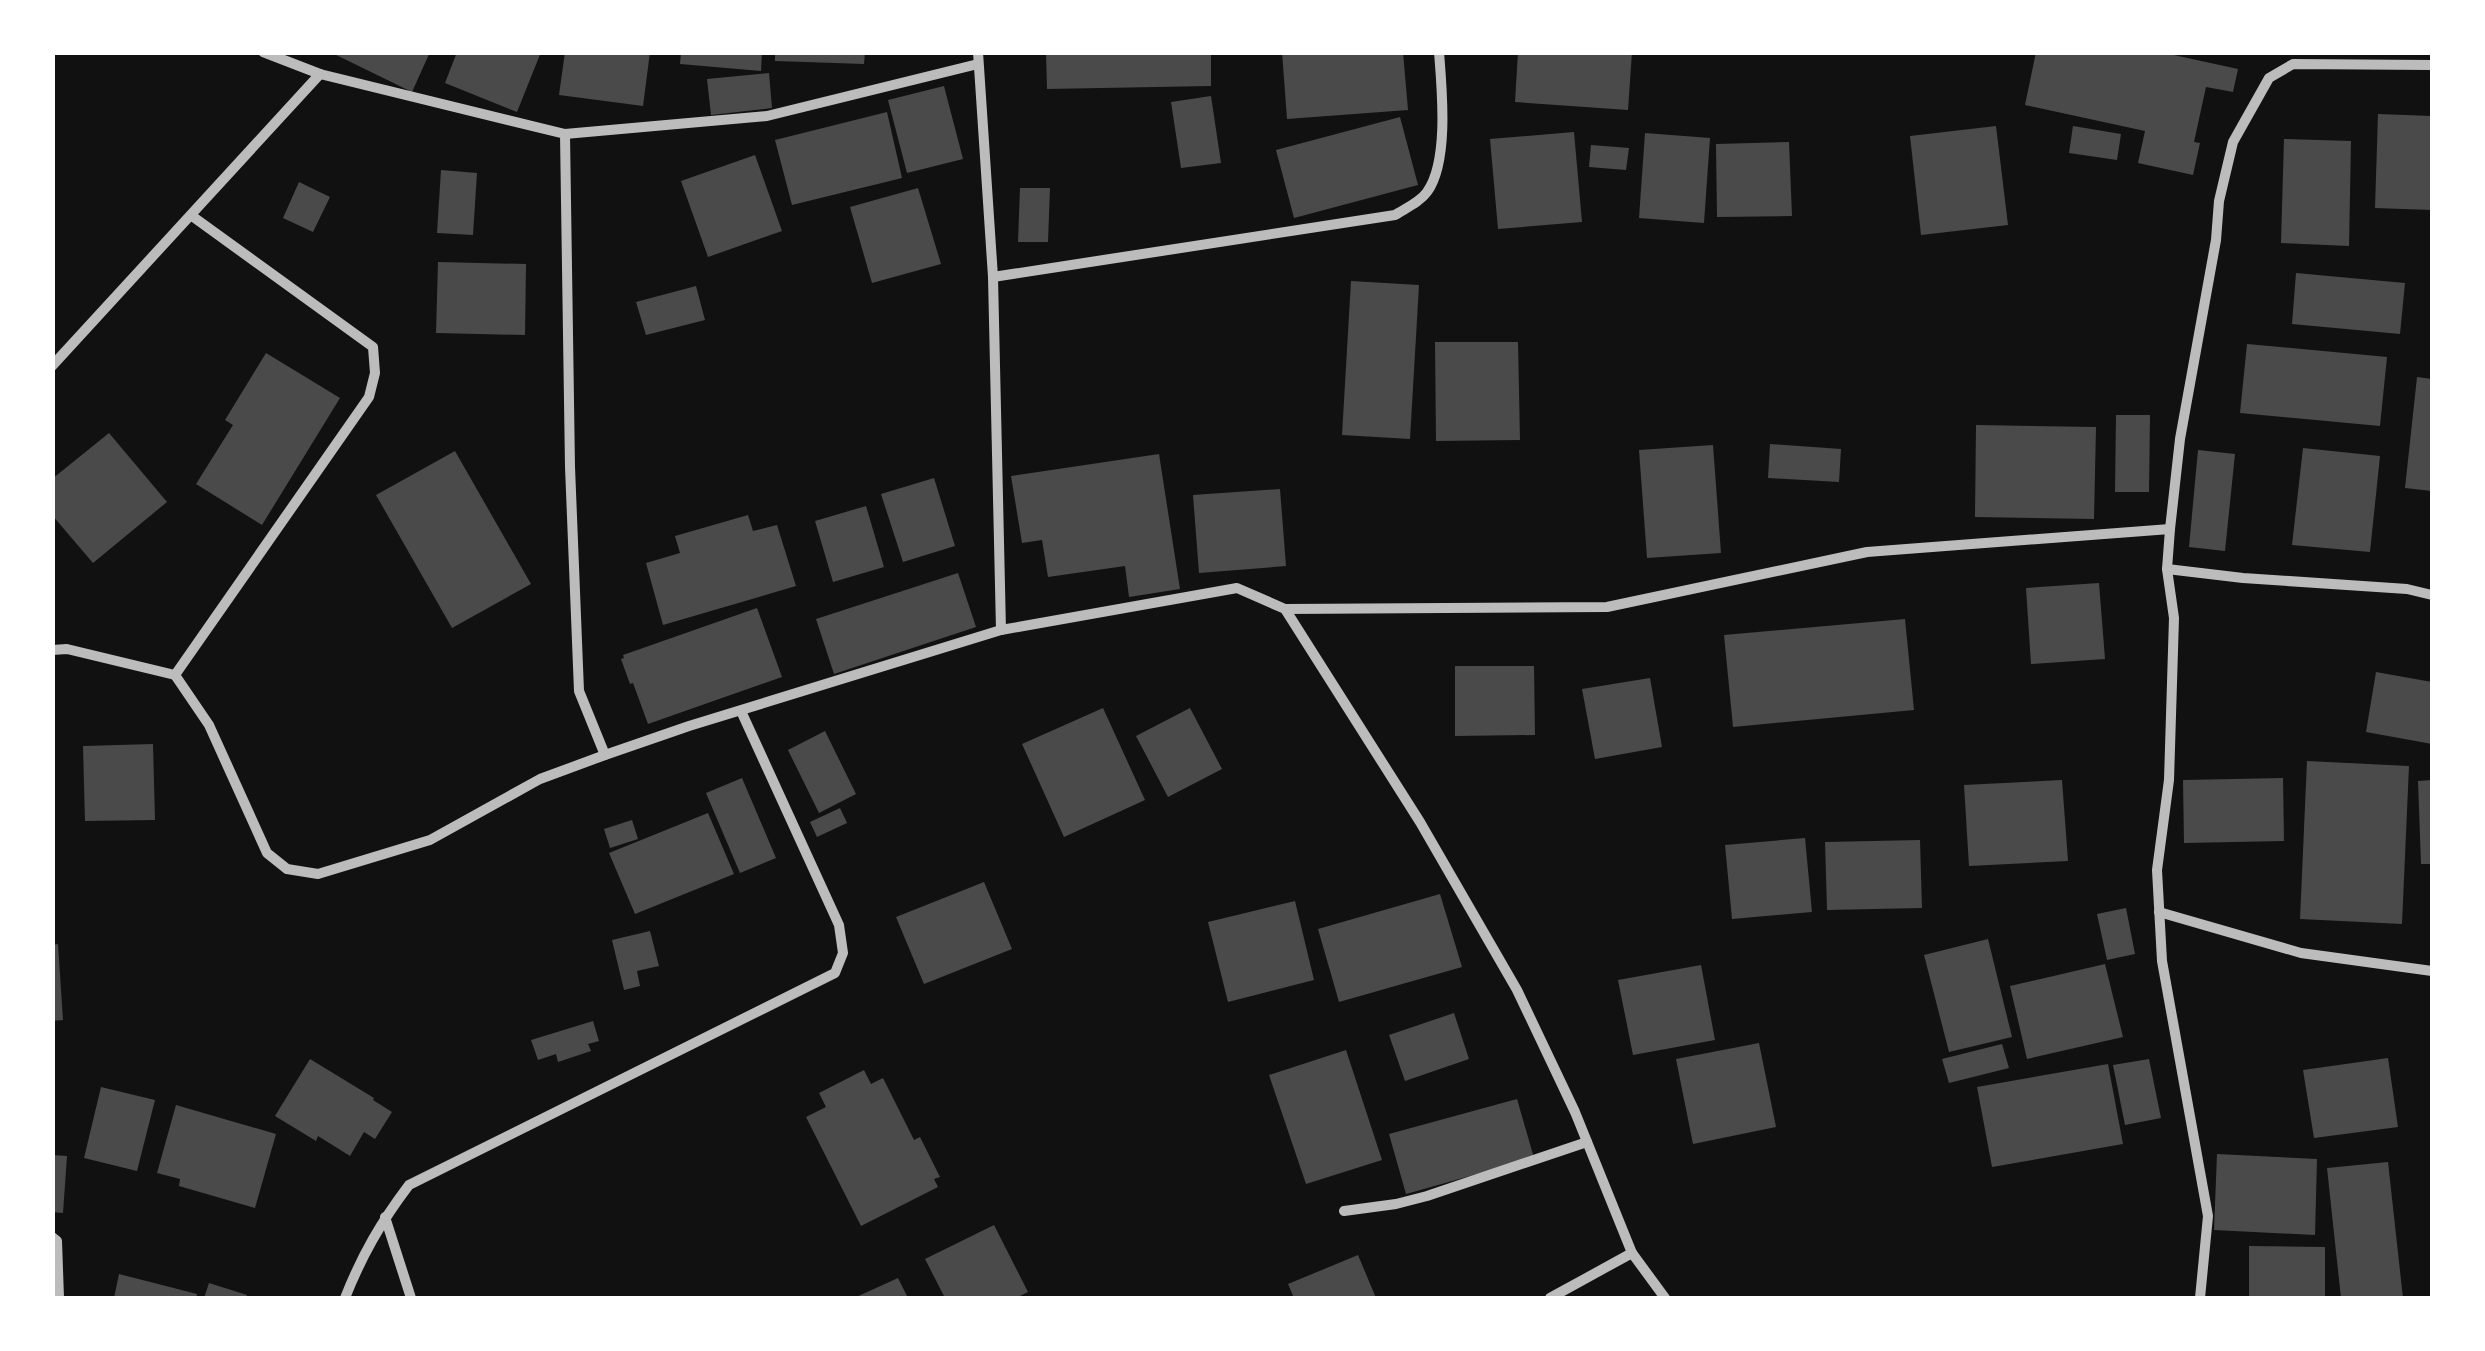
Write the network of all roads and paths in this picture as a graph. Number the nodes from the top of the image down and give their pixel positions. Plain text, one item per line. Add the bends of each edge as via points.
1 (263, 52) edge
2 (1440, 52) edge
3 (978, 58) edge
4 (2432, 65) edge
5 (320, 74) junction
6 (565, 134) junction
7 (192, 216) junction
8 (993, 277) junction
9 (52, 366) edge
10 (2170, 529) junction
11 (2167, 569) junction
12 (2432, 595) edge
13 (1285, 609) junction
14 (1001, 630) junction
15 (52, 650) edge
16 (174, 674) junction
17 (742, 711) junction
18 (605, 756) junction
19 (2159, 912) junction
20 (2432, 972) edge
21 (1587, 1142) junction
22 (1344, 1211) dead end
23 (385, 1217) junction
24 (52, 1237) edge
25 (1632, 1252) junction
26 (60, 1298) edge
27 (344, 1298) edge
28 (411, 1298) edge
29 (1550, 1298) edge
30 (1665, 1298) edge
31 (2200, 1298) edge

1 - 5 street
2 - 8 street via 1438,176 1424,196 1395,215
3 - 6 street via 767,116
3 - 8 street
4 - 10 street via 2293,64 2269,78 2233,142 2218,201
5 - 6 street
5 - 7 street
6 - 18 street via 580,691
7 - 9 street
7 - 16 street via 373,347 375,373 369,397
8 - 14 street
10 - 11 street
10 - 13 street via 1868,552 1607,608
11 - 12 street
11 - 19 street via 2174,618
13 - 14 street via 1237,588
13 - 21 street via 1517,990
14 - 17 street
15 - 16 street
16 - 18 street via 209,725 267,853 287,869 318,874 430,840 540,778
17 - 18 street
17 - 23 street via 839,926 843,953 836,973 409,1185
19 - 20 street via 2301,953
19 - 31 street via 2208,1216
21 - 22 street via 1427,1196
21 - 25 street
23 - 27 street
23 - 28 street
24 - 26 street
25 - 29 street
25 - 30 street

